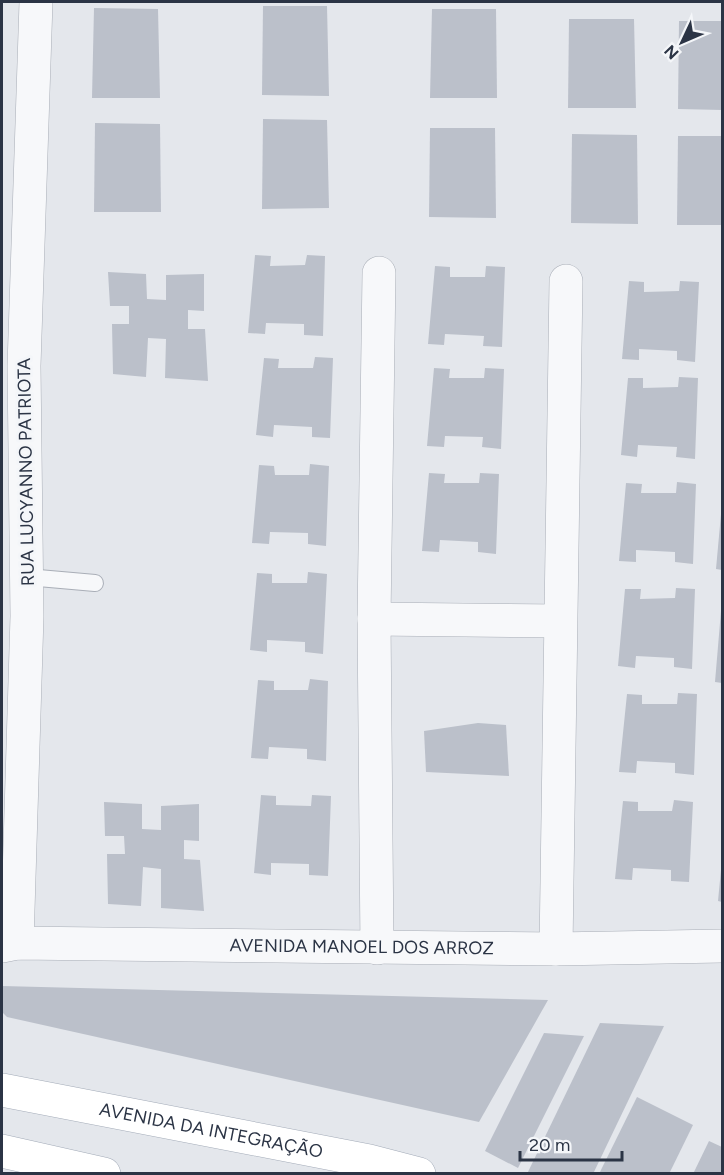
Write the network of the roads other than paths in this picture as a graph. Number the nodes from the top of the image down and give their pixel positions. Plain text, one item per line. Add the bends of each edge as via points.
1 (36, 2) edge
2 (379, 273) dead end
3 (566, 281) dead end
4 (13, 366) edge
5 (27, 577) junction
6 (95, 583) dead end
7 (14, 616) edge
8 (374, 619) junction
9 (560, 621) junction
10 (9, 945) edge
11 (723, 946) edge
12 (376, 948) junction
13 (556, 949) junction
14 (2, 1090) edge
15 (268, 1143) junction
16 (2, 1151) edge
17 (364, 1167) edge
18 (104, 1173) edge
19 (280, 1173) edge
20 (419, 1173) edge

1 - 4 street, RUA LUCYANNO PATRIOTA
2 - 8 street
3 - 9 street
4 - 5 street, RUA LUCYANNO PATRIOTA
5 - 6 lane
5 - 7 street, RUA LUCYANNO PATRIOTA
7 - 10 street, RUA LUCYANNO PATRIOTA
8 - 9 street
8 - 12 street
9 - 13 street
10 - 12 street, AVENIDA MANOEL DOS ARROZ
11 - 13 street, AVENIDA MANOEL DOS ARROZ
12 - 13 street, AVENIDA MANOEL DOS ARROZ
14 - 15 main road, AVENIDA DA INTEGRAÇÃO
15 - 17 main road, AVENIDA DA INTEGRAÇÃO
15 - 19 main road via 279,1159
16 - 18 main road
17 - 20 main road, AVENIDA DA INTEGRAÇÃO

